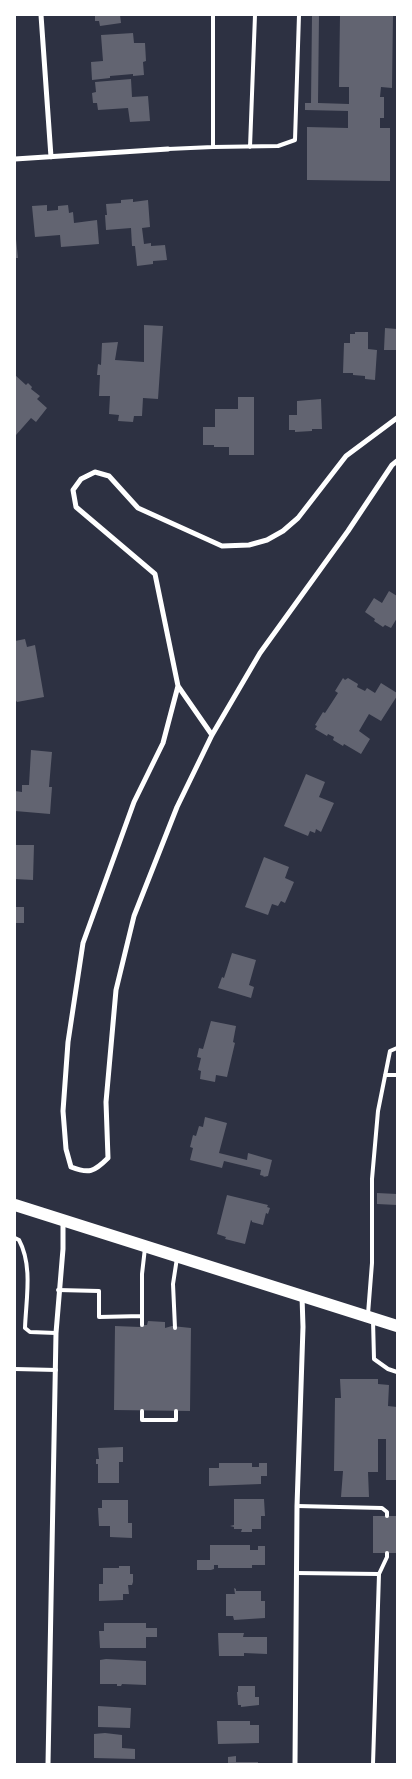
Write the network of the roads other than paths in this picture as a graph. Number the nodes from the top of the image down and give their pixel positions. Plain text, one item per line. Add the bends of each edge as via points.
1 (41, 15) edge
2 (214, 15) edge
3 (255, 15) edge
4 (299, 15) edge
5 (250, 146) junction
6 (212, 147) junction
7 (168, 149) joint
8 (51, 157) junction
9 (15, 159) edge
10 (397, 418) edge
11 (397, 461) edge
12 (178, 686) junction
13 (212, 735) junction
14 (397, 1048) edge
15 (385, 1074) junction
16 (397, 1076) edge
17 (15, 1205) edge
18 (63, 1222) junction
19 (15, 1238) edge
20 (145, 1246) junction
21 (178, 1256) junction
22 (58, 1290) junction
23 (302, 1296) junction
24 (142, 1316) junction
25 (370, 1317) junction
26 (142, 1325) dead end
27 (397, 1326) edge
28 (174, 1328) dead end
29 (56, 1333) junction
30 (15, 1369) edge
31 (56, 1370) junction
32 (397, 1372) edge
33 (142, 1411) dead end
34 (176, 1411) dead end
35 (297, 1506) junction
36 (387, 1516) dead end
37 (387, 1553) dead end
38 (296, 1573) junction
39 (379, 1574) junction
40 (48, 1764) edge
41 (295, 1764) edge
42 (373, 1764) edge

1 - 8 street
2 - 6 lane
3 - 5 lane
4 - 5 lane via 295,140 278,146
5 - 6 lane
6 - 7 lane
7 - 8 street
8 - 9 street
10 - 12 street via 346,456 298,518 283,531 249,545 222,546 138,508 108,476 95,472 81,479 73,490 76,507 155,574
11 - 13 street via 260,653
12 - 13 street
12 - 13 street via 163,742 134,802 83,943 68,1042 63,1111 71,1167 85,1173 98,1169 108,1158 106,1102 116,990 134,916 177,807
14 - 15 lane via 390,1051
15 - 16 lane
15 - 25 lane via 372,1179
17 - 18 main road
18 - 20 main road
18 - 22 street
19 - 29 lane via 25,1251 27,1266 25,1328 30,1332
20 - 21 main road
20 - 24 lane
21 - 23 main road
21 - 28 lane via 173,1284
22 - 24 lane via 99,1291 99,1317
22 - 29 street
23 - 25 main road
23 - 35 street
24 - 26 lane
25 - 27 main road
25 - 32 lane via 374,1359
29 - 31 street
30 - 31 lane
31 - 40 street
33 - 34 lane via 142,1420 176,1420
35 - 36 lane via 382,1508
35 - 38 street
37 - 39 lane
38 - 39 lane
38 - 41 street
39 - 42 lane

